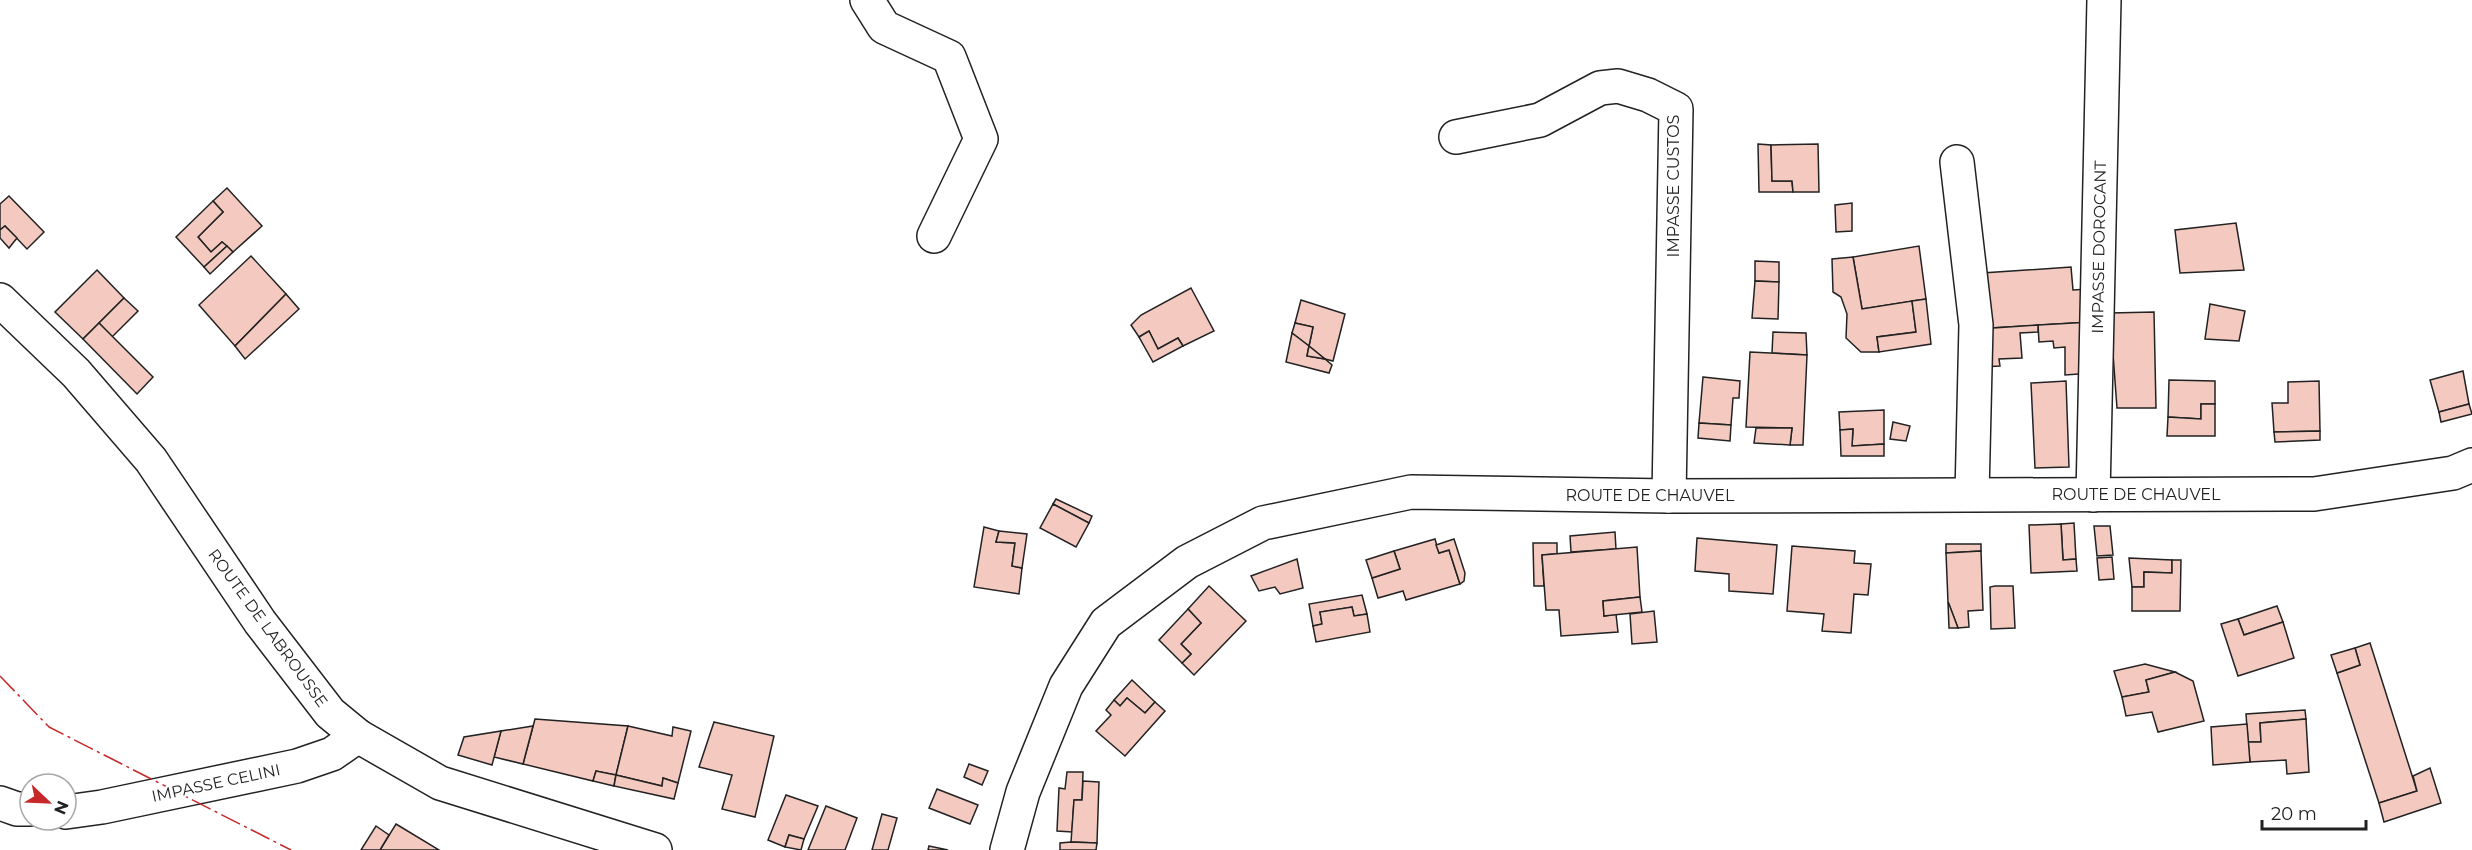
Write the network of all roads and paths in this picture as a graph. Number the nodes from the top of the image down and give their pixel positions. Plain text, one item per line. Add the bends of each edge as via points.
1 (867, 0) edge
2 (2104, 0) edge
3 (1456, 137) dead end
4 (1957, 162) dead end
5 (934, 236) dead end
6 (0, 300) edge
7 (2472, 465) edge
8 (1972, 494) junction
9 (2093, 495) junction
10 (1669, 496) junction
11 (358, 736) junction
12 (0, 803) edge
13 (18, 808) edge
14 (78, 810) edge
15 (655, 850) edge
16 (1007, 850) edge

1 - 5 street via 884,27 949,57 981,140
2 - 9 street, IMPASSE DOROCANT
3 - 10 street, IMPASSE CUSTOS via 1540,120 1600,88 1618,86 1676,109
4 - 8 street via 1976,325
6 - 11 street, ROUTE DE LABROUSSE via 76,373 151,460 260,622 330,712
7 - 9 street, ROUTE DE CHAUVEL via 2453,473 2314,494
8 - 9 street, ROUTE DE CHAUVEL
8 - 10 street, ROUTE DE CHAUVEL
10 - 16 street, ROUTE DE CHAUVEL via 1411,492 1263,523 1187,562 1106,623 1066,687 1023,792
11 - 14 street, IMPASSE CELINI via 332,754 297,766
11 - 15 street, ROUTE DE LABROUSSE via 440,783
12 - 13 street

